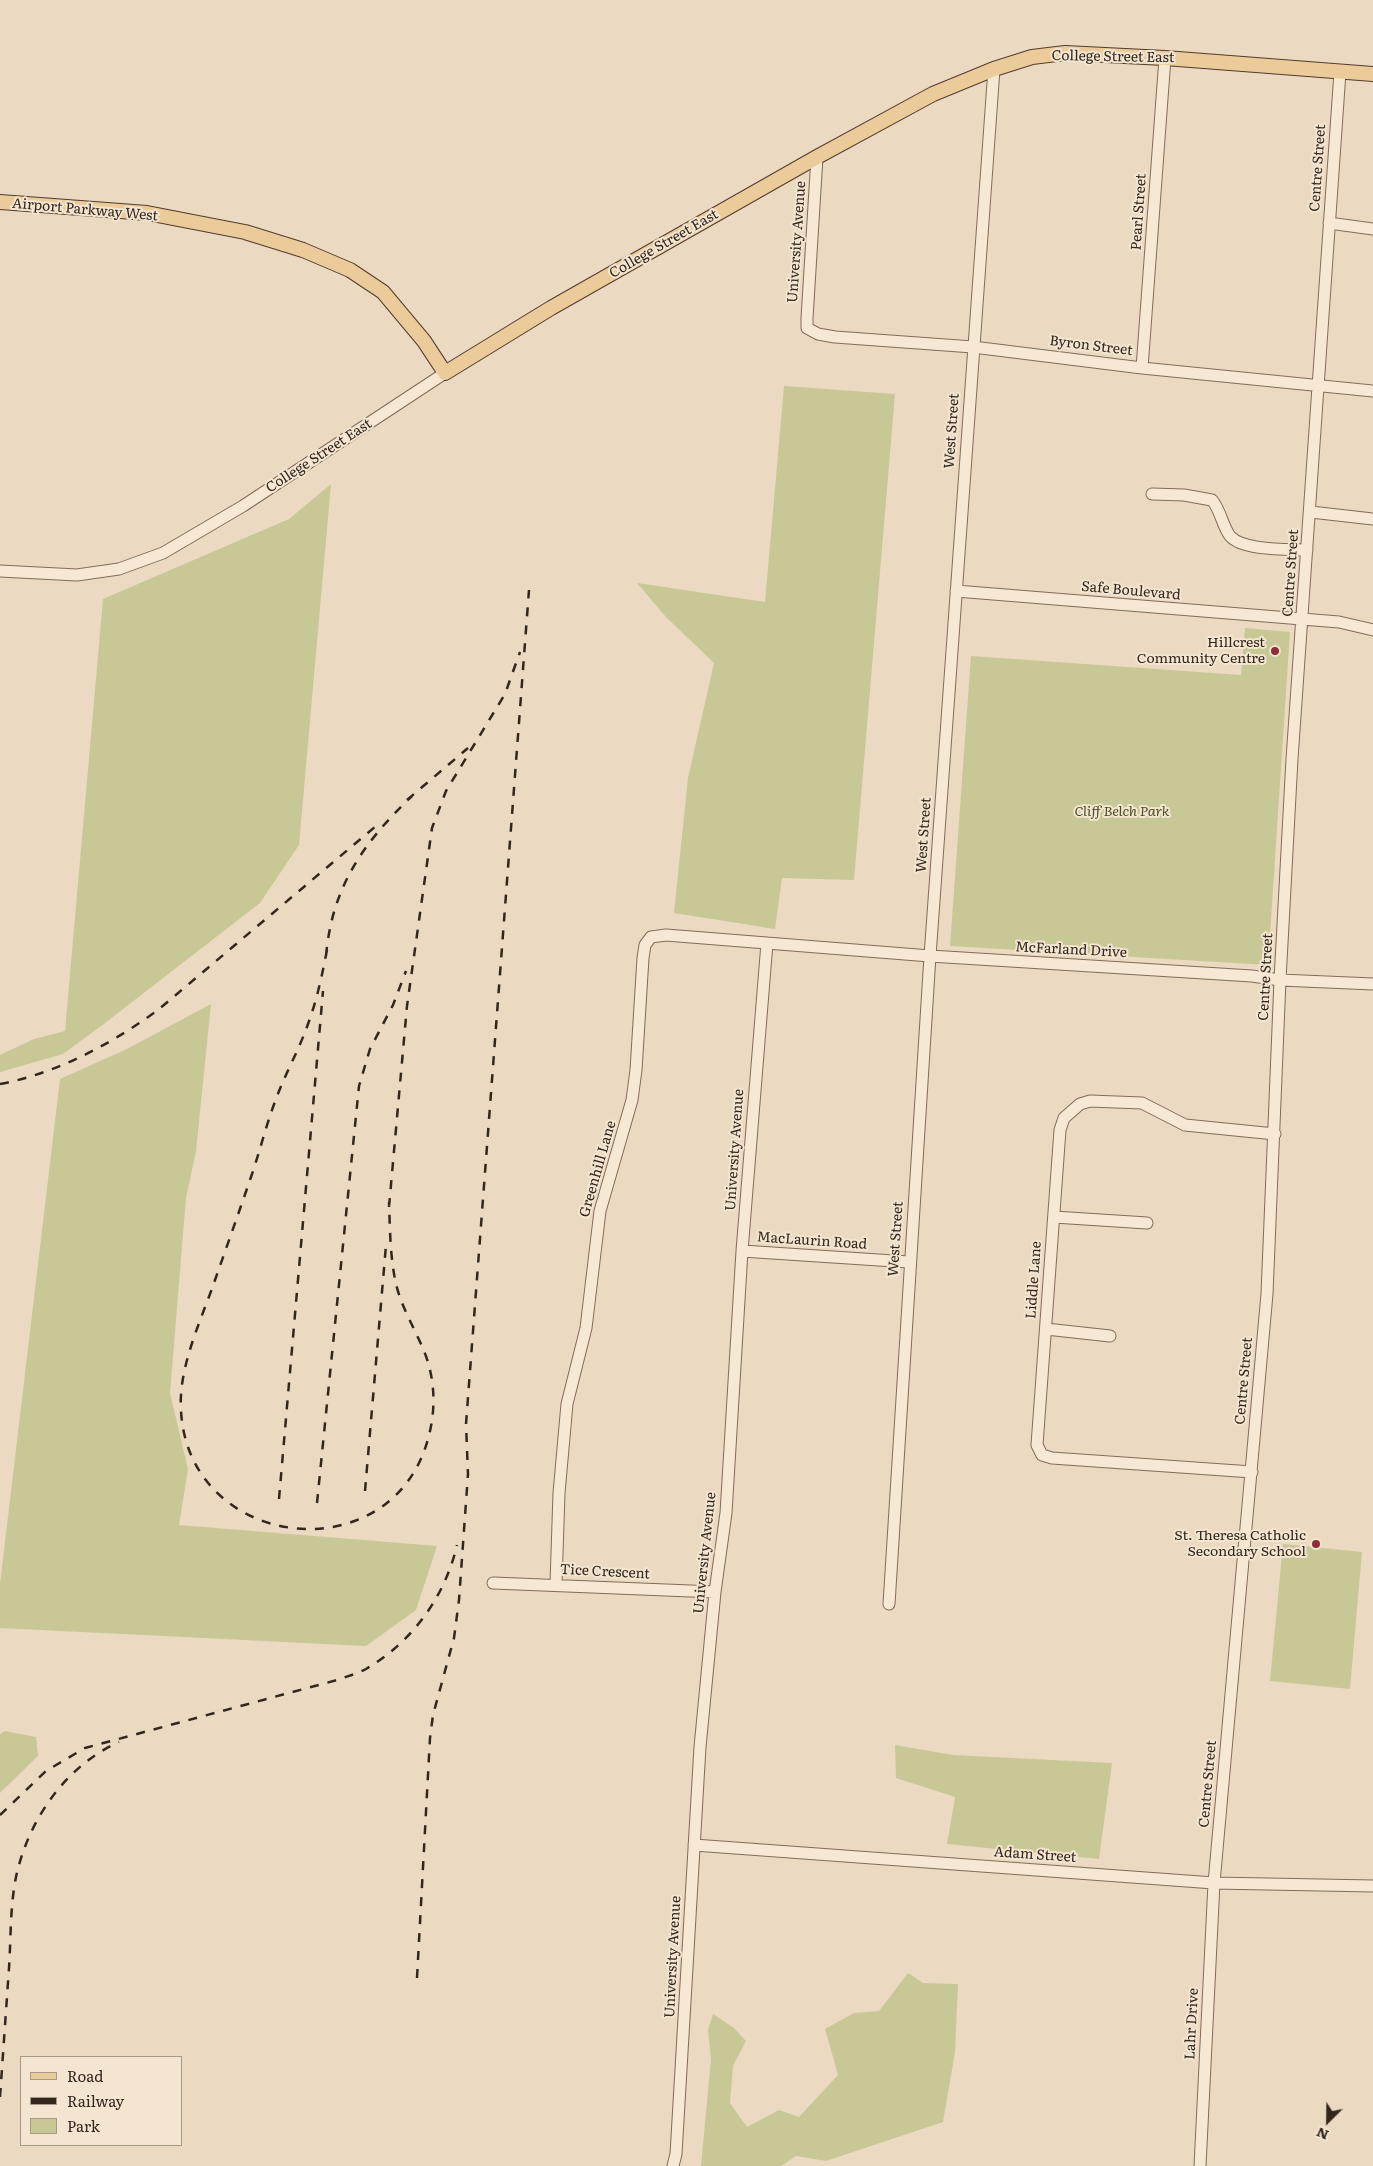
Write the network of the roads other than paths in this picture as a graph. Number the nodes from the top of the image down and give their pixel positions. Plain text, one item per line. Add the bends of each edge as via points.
1 (1165, 58) junction
2 (994, 69) junction
3 (1340, 72) junction
4 (1373, 74) edge
5 (817, 157) junction
6 (0, 202) edge
7 (1329, 223) junction
8 (1373, 229) edge
9 (807, 328) joint
10 (973, 347) junction
11 (1142, 368) junction
12 (446, 373) junction
13 (1318, 386) junction
14 (1373, 390) edge
15 (1152, 494) dead end
16 (1311, 512) junction
17 (1373, 519) edge
18 (1307, 550) junction
19 (0, 571) edge
20 (956, 592) junction
21 (1303, 619) junction
22 (1373, 630) edge
23 (767, 943) junction
24 (930, 956) junction
25 (1280, 980) junction
26 (1373, 984) edge
27 (1275, 1134) junction
28 (1054, 1217) junction
29 (1147, 1223) dead end
30 (742, 1251) junction
31 (910, 1262) junction
32 (1046, 1329) junction
33 (1110, 1336) dead end
34 (1252, 1472) junction
35 (493, 1583) dead end
36 (556, 1584) junction
37 (716, 1592) junction
38 (889, 1604) dead end
39 (694, 1845) junction
40 (1214, 1883) junction
41 (1373, 1886) edge
42 (673, 2166) edge
43 (1200, 2166) edge

1 - 2 main road, College Street East via 1065,53 1032,57
1 - 3 main road, College Street East
1 - 11 street, Pearl Street
2 - 5 main road, College Street East via 933,94
2 - 10 street, West Street
3 - 4 main road, College Street East
3 - 7 street, Centre Street
5 - 9 street, University Avenue
5 - 12 main road, College Street East via 551,308
6 - 12 main road, Airport Parkway West via 147,213 245,232 303,250 350,270 384,292
7 - 8 street
7 - 13 street, Centre Street
9 - 10 street, Byron Street via 818,334 835,336
10 - 11 street, Byron Street
10 - 20 street, West Street
11 - 13 street, Byron Street
12 - 19 street, College Street East via 243,506 163,553 119,569 77,575
13 - 14 street, Byron Street
13 - 16 street, Centre Street
15 - 18 street via 1212,500 1230,535 1248,546
16 - 17 street
16 - 18 street, Centre Street
18 - 21 street, Centre Street
20 - 21 street, Safe Boulevard
20 - 24 street, West Street
21 - 22 street, Safe Boulevard via 1351,623
21 - 25 street, Centre Street
23 - 24 street, McFarland Drive
23 - 30 street, University Avenue
23 - 36 street, Greenhill Lane via 666,935 651,937 645,945 632,1100 600,1211 586,1328 567,1404 558,1493
24 - 25 street, McFarland Drive
24 - 31 street, West Street
25 - 26 street, McFarland Drive
25 - 27 street, Centre Street
27 - 28 street, Liddle Lane via 1186,1125 1142,1103 1090,1101 1080,1104 1064,1118 1060,1130
27 - 34 street, Centre Street
28 - 29 street
28 - 32 street, Liddle Lane
30 - 31 street, MacLaurin Road
30 - 37 street, University Avenue via 726,1513
31 - 38 street, West Street
32 - 33 street
32 - 34 street, Liddle Lane via 1037,1445 1042,1455
34 - 40 street, Centre Street
35 - 36 street, Tice Crescent
36 - 37 street, Tice Crescent
37 - 39 street, University Avenue via 700,1747
39 - 40 street, Adam Street
39 - 42 street, University Avenue
40 - 41 street, Adam Street
40 - 43 street, Lahr Drive

